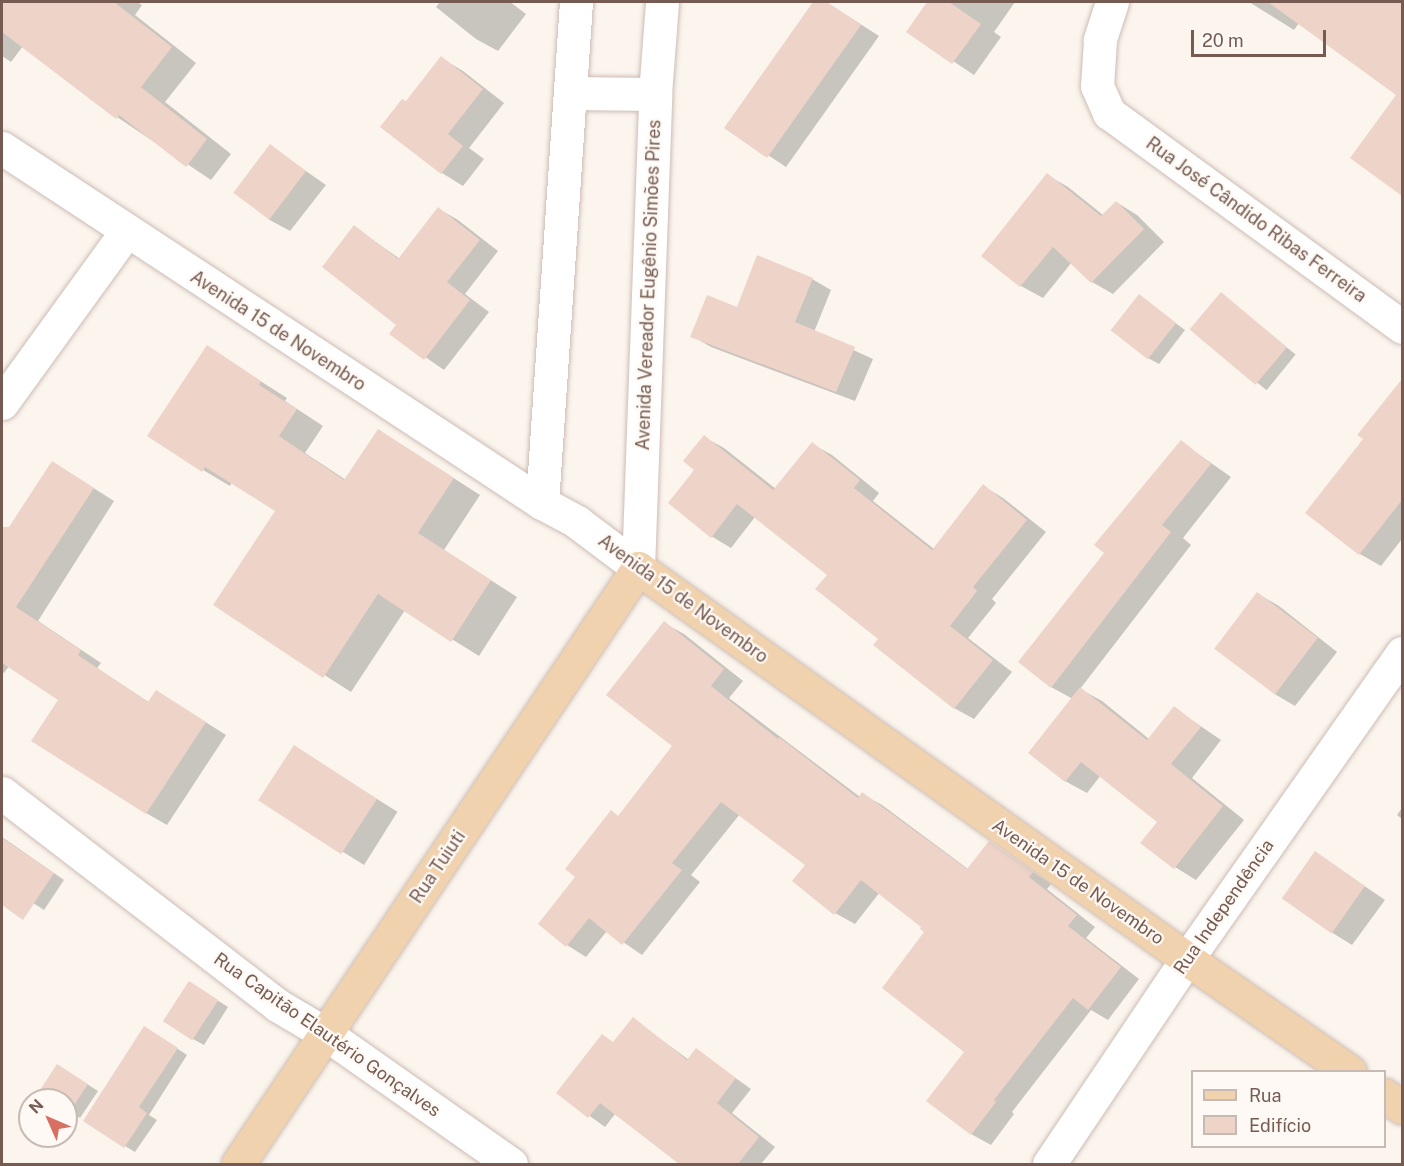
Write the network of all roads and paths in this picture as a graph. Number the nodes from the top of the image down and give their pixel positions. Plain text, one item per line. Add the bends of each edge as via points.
1 (576, 2) edge
2 (662, 2) edge
3 (1112, 2) edge
4 (570, 93) junction
5 (655, 94) junction
6 (2, 148) edge
7 (126, 232) junction
8 (1402, 327) edge
9 (2, 403) edge
10 (542, 503) junction
11 (638, 568) junction
12 (1402, 653) edge
13 (2, 793) edge
14 (1187, 959) junction
15 (326, 1034) junction
16 (1349, 1070) edge
17 (1386, 1096) edge
18 (1402, 1107) edge
19 (238, 1164) edge
20 (511, 1164) edge
21 (1049, 1164) edge

1 - 4 street
2 - 5 street, Avenida Vereador Eugênio Simões Pires
3 - 8 street, Rua José Cândido Ribas Ferreira via 1100,40 1097,86 1109,113
4 - 5 street
4 - 10 street
5 - 11 street, Avenida Vereador Eugênio Simões Pires
6 - 7 street, Avenida 15 de Novembro
7 - 9 street
7 - 10 street, Avenida 15 de Novembro
10 - 11 street, Avenida 15 de Novembro via 576,522
11 - 14 main road, Avenida 15 de Novembro
11 - 15 main road, Rua Tuiuti
12 - 14 street, Rua Independência
13 - 15 street, Rua Capitão Elautério Gonçalves via 277,1005
14 - 16 main road, Avenida 15 de Novembro
14 - 21 street, Rua Independência
15 - 19 main road, Rua Tuiuti
15 - 20 street, Rua Capitão Elautério Gonçalves
17 - 18 main road

